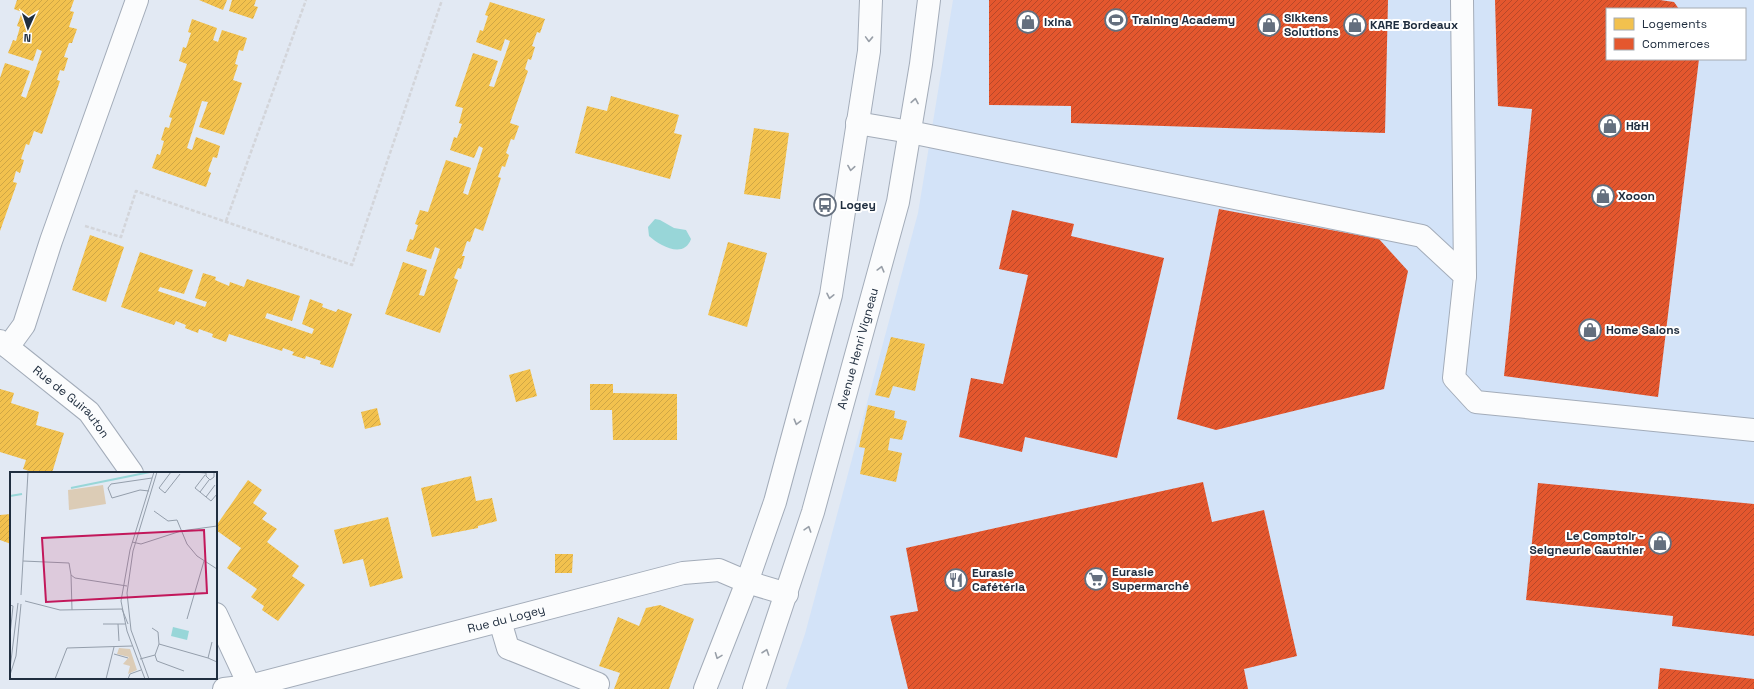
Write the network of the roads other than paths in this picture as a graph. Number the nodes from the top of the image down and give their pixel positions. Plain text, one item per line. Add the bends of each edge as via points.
1 (137, 0) edge
2 (871, 0) edge
3 (929, 0) edge
4 (1462, 0) edge
5 (858, 123) junction
6 (910, 132) junction
7 (1466, 276) junction
8 (4, 344) edge
9 (1754, 430) edge
10 (131, 472) edge
11 (747, 582) junction
12 (787, 594) junction
13 (217, 616) edge
14 (500, 621) junction
15 (598, 684) dead end
16 (251, 687) edge
17 (224, 689) edge
18 (705, 689) edge
19 (754, 689) edge

1 - 8 street via 24,325
2 -> 5 street via 869,51
6 -> 3 street, Avenue Henri Vigneau
4 - 7 street
5 - 6 street
5 -> 11 street via 831,295 775,502
6 - 7 street via 1422,236
12 -> 6 street, Avenue Henri Vigneau via 871,306 898,202
7 - 9 street via 1454,378 1476,402
8 - 10 street, Rue de Guirauton via 89,412
11 - 12 street, Rue du Logey
11 - 14 street, Rue du Logey via 719,570 683,573
11 -> 18 street
19 -> 12 street, Avenue Henri Vigneau
13 - 16 street
14 - 15 street via 508,648
14 - 16 street, Rue du Logey
16 - 17 street, Rue du Logey

